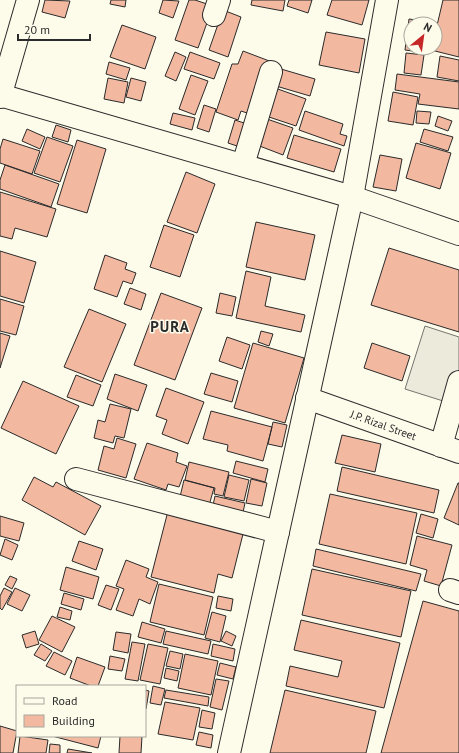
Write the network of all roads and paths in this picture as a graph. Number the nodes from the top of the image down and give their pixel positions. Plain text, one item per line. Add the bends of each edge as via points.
1 (28, 0) edge
2 (387, 0) edge
3 (271, 72) dead end
4 (0, 96) edge
5 (243, 165) junction
6 (352, 197) junction
7 (459, 234) edge
8 (459, 382) edge
9 (307, 398) junction
10 (450, 449) edge
11 (76, 479) dead end
12 (278, 532) junction
13 (229, 753) edge

1 - 4 street
2 - 6 street
3 - 5 street
4 - 5 street
5 - 6 street
6 - 7 street
6 - 9 street
8 - 10 street
9 - 10 street, J.P. Rizal Street
9 - 12 street
11 - 12 street
12 - 13 street

